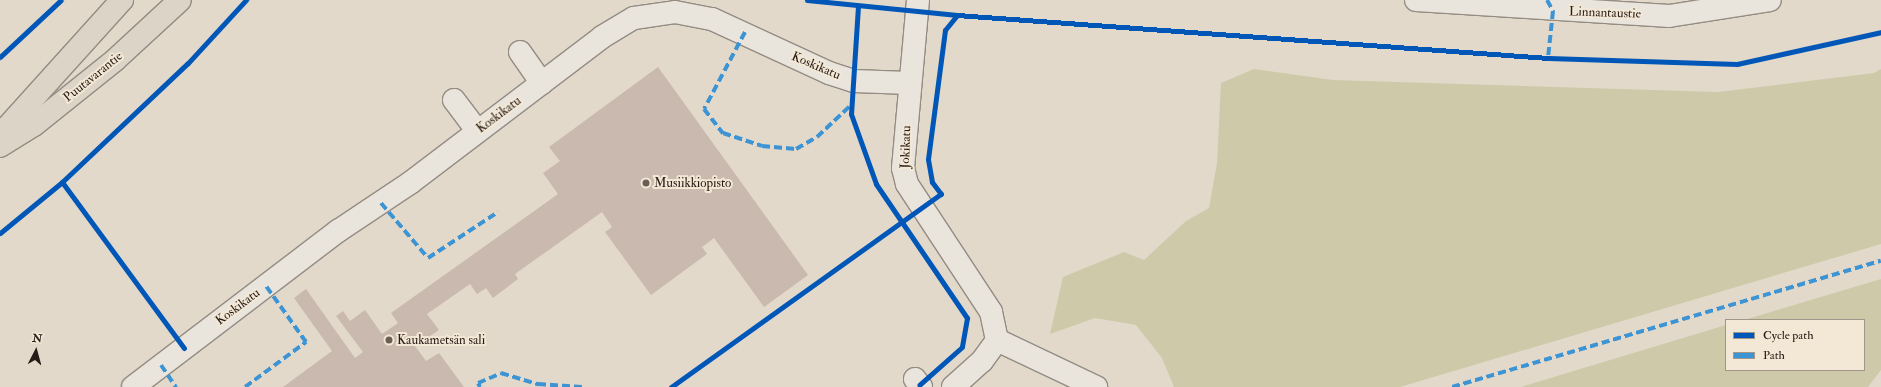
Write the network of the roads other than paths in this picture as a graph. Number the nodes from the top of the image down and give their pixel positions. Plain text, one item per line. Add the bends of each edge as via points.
1 (122, 0) edge
2 (180, 0) edge
3 (918, 0) edge
4 (1416, 0) edge
5 (1770, 0) edge
6 (1532, 4) edge
7 (520, 52) dead end
8 (542, 83) junction
9 (909, 83) junction
10 (454, 100) dead end
11 (477, 132) junction
12 (0, 135) edge
13 (0, 146) edge
14 (997, 340) junction
15 (133, 387) edge
16 (953, 387) edge
17 (1096, 387) edge

1 - 12 main road, Puutavarantie
2 - 13 main road, Puutavarantie via 115,60 34,125
3 - 9 street, Jokikatu
4 - 6 street, Linnantaustie
5 - 6 street, Linnantaustie via 1669,16
7 - 8 street
8 - 9 street, Koskikatu via 602,37 634,18 675,12 712,19 854,81
8 - 11 street, Koskikatu
9 - 14 street, Jokikatu via 903,168 907,184 991,312
10 - 11 street
11 - 15 street, Koskikatu via 338,231
14 - 16 street via 982,360
14 - 17 street

